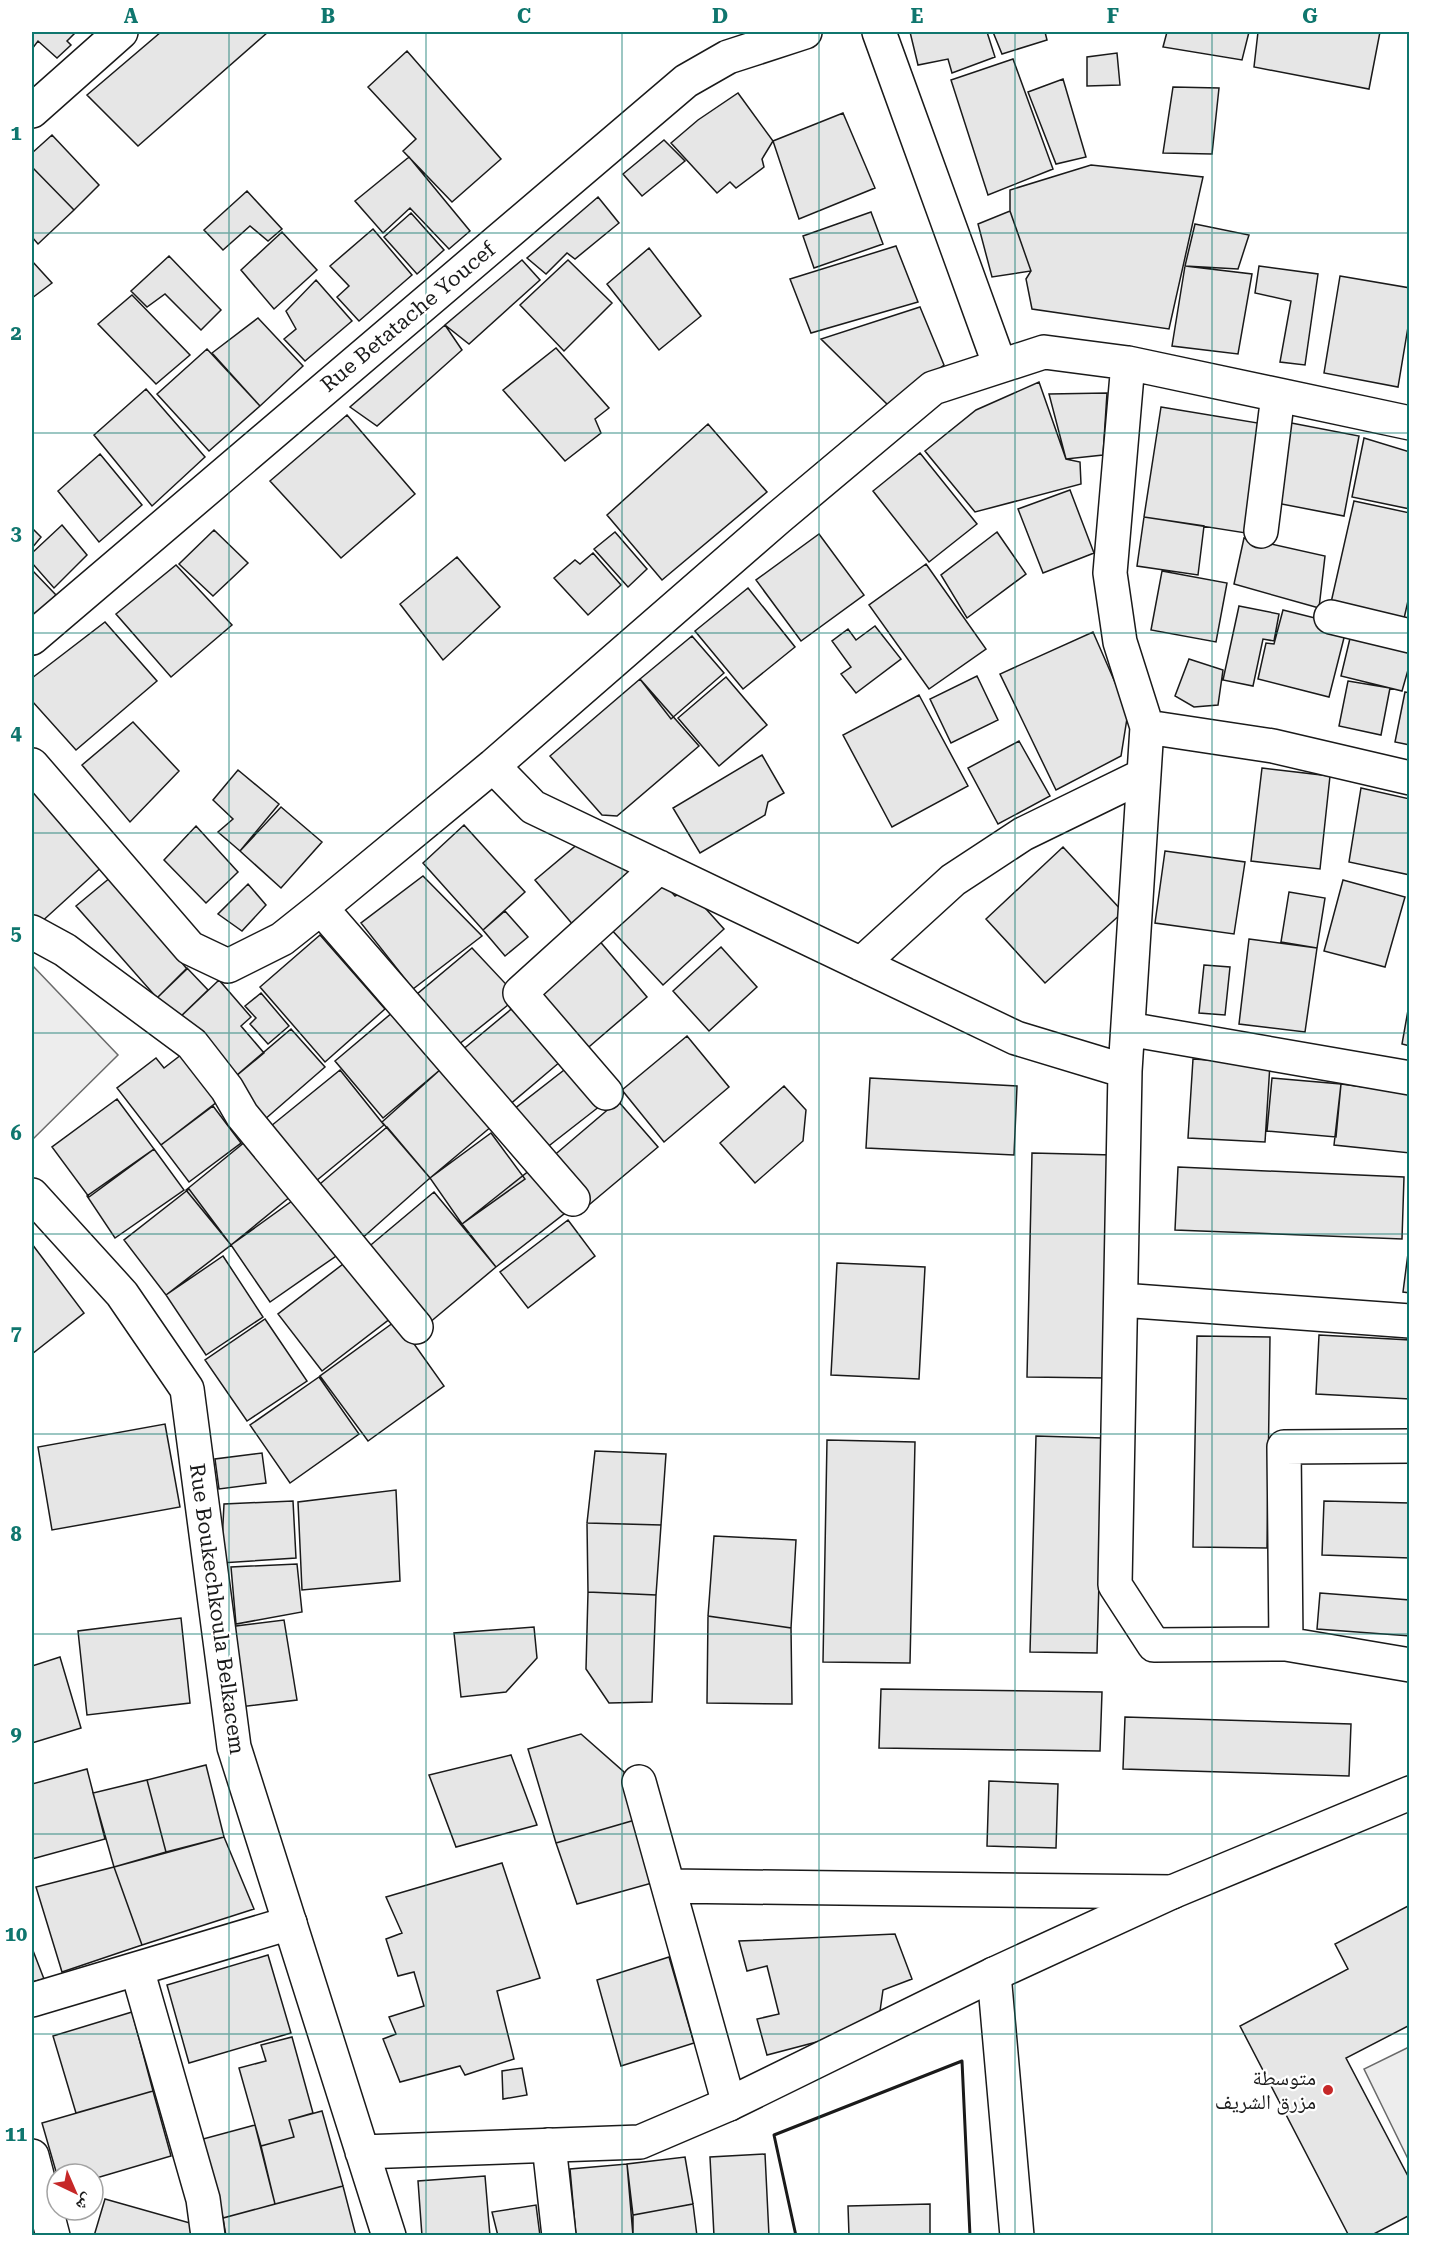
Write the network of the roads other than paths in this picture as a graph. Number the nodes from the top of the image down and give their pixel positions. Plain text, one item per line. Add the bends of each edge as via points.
1 (121, 32) edge
2 (805, 32) edge
3 (879, 32) edge
4 (32, 111) edge
5 (1128, 363) junction
6 (1000, 366) junction
7 (1278, 395) junction
8 (1410, 423) edge
9 (1261, 531) dead end
10 (1331, 617) dead end
11 (1410, 636) edge
12 (32, 638) edge
13 (1147, 727) junction
14 (32, 765) edge
15 (494, 766) junction
16 (1144, 775) junction
17 (1410, 778) edge
18 (659, 867) junction
19 (321, 908) junction
20 (32, 932) edge
21 (861, 964) junction
22 (1128, 1029) junction
23 (1125, 1071) junction
24 (1410, 1078) edge
25 (606, 1093) dead end
26 (32, 1195) edge
27 (573, 1199) dead end
28 (1121, 1300) junction
29 (1410, 1321) edge
30 (417, 1327) dead end
31 (1410, 1446) edge
32 (1286, 1644) junction
33 (1410, 1665) edge
34 (639, 1782) dead end
35 (1410, 1793) edge
36 (668, 1886) junction
37 (1172, 1892) junction
38 (290, 1923) junction
39 (137, 1969) junction
40 (994, 1974) junction
41 (32, 2000) edge
42 (729, 2104) junction
43 (549, 2145) junction
44 (362, 2152) junction
45 (32, 2156) edge
46 (53, 2235) edge
47 (208, 2235) edge
48 (389, 2235) edge
49 (559, 2235) edge
50 (1017, 2235) edge

1 - 4 street
2 - 12 street, Rue Betatache Youcef via 728,57 686,81
3 - 6 street
5 - 6 street via 1044,352
5 - 7 street
5 - 13 street via 1110,573 1120,642
6 - 15 street via 933,388 769,525
7 - 8 street
7 - 9 street
10 - 11 street
13 - 16 street
13 - 17 street via 1273,746
14 - 19 street via 190,948 228,966 282,939
15 - 18 street via 533,807
15 - 19 street
16 - 21 street via 1023,834 953,880
16 - 22 street
18 - 21 street
18 - 25 street via 520,993
19 - 27 street
20 - 30 street via 65,950 192,1044 242,1115
21 - 23 street via 1016,1038
22 - 23 street
22 - 24 street
23 - 28 street
26 - 38 street, Rue Boukechkoula Belkacem via 122,1294 188,1389 234,1747
28 - 29 street
28 - 32 street via 1115,1585 1154,1645
31 - 32 street via 1284,1447
32 - 33 street
34 - 36 street
35 - 37 street
36 - 37 street
36 - 42 street
37 - 40 street
38 - 39 street
38 - 44 street, Rue Boukechkoula Belkacem
39 - 41 street
39 - 47 street via 203,2199
40 - 42 street
40 - 50 street
42 - 43 street via 640,2142
43 - 44 street
43 - 49 street
44 - 48 street, Rue Boukechkoula Belkacem
45 - 46 street

